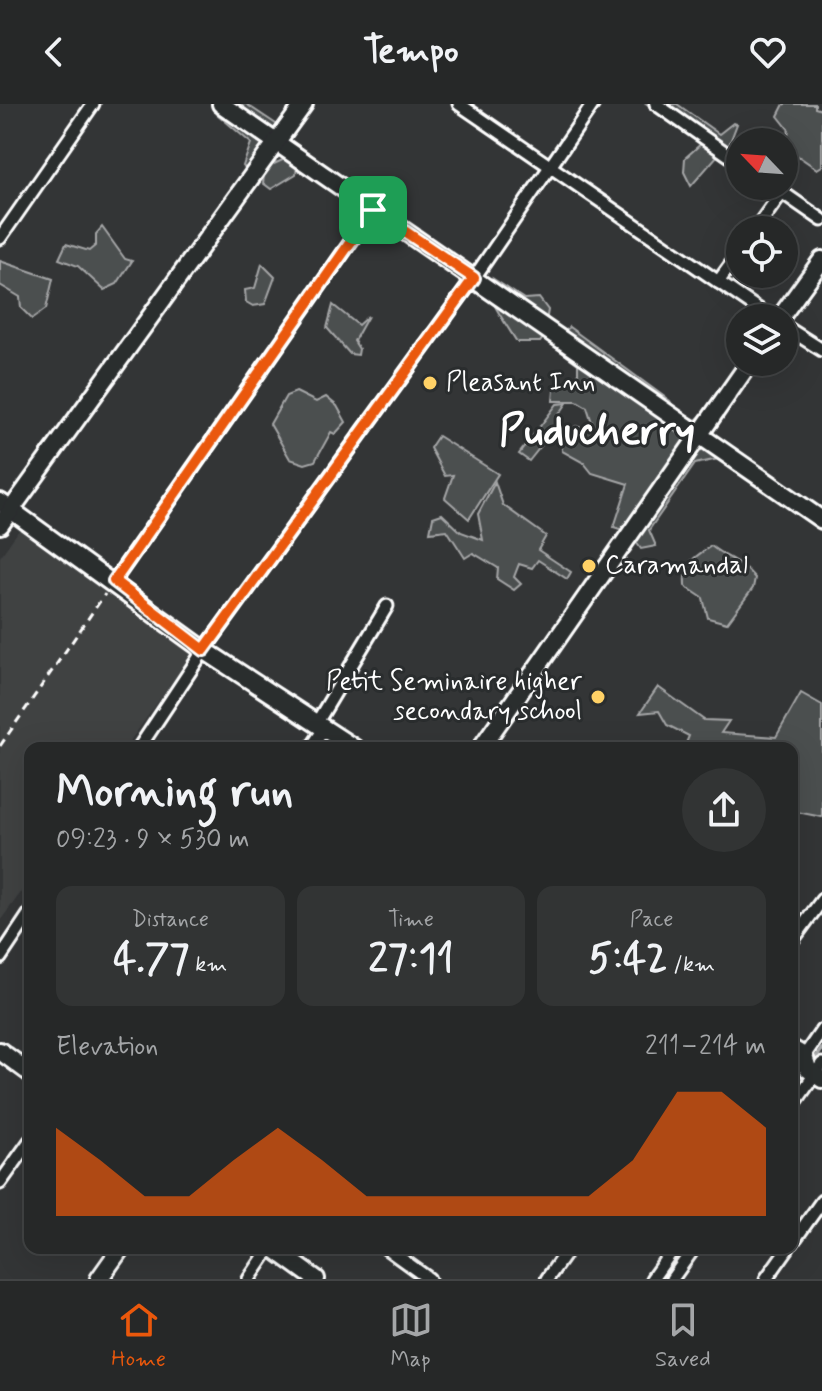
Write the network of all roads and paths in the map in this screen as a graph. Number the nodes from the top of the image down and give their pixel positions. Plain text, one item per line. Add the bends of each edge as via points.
1 (93, 104) edge
2 (221, 104) edge
3 (304, 104) edge
4 (459, 104) edge
5 (593, 104) edge
6 (656, 104) edge
7 (277, 143) junction
8 (726, 153) edge
9 (549, 166) junction
10 (794, 200) edge
11 (373, 210) junction
12 (822, 220) edge
13 (0, 238) edge
14 (822, 260) edge
15 (726, 271) edge
16 (474, 278) junction
17 (718, 282) junction
18 (750, 304) edge
19 (790, 304) edge
20 (798, 335) edge
21 (822, 350) edge
22 (740, 376) edge
23 (700, 433) junction
24 (6, 506) edge
25 (822, 520) edge
26 (0, 525) edge
27 (114, 581) junction
28 (387, 606) dead end
29 (204, 650) junction
30 (320, 727) junction
31 (143, 742) edge
32 (314, 742) edge
33 (344, 742) edge
34 (485, 742) edge
35 (0, 746) edge
36 (822, 900) edge
37 (24, 922) edge
38 (798, 933) edge
39 (0, 958) edge
40 (822, 1030) edge
41 (0, 1051) edge
42 (798, 1053) edge
43 (24, 1069) edge
44 (820, 1073) edge
45 (798, 1100) edge
46 (24, 1149) edge
47 (0, 1183) edge
48 (822, 1201) edge
49 (798, 1235) edge
50 (117, 1254) edge
51 (268, 1254) edge
52 (281, 1254) edge
53 (394, 1254) edge
54 (565, 1254) edge
55 (670, 1254) edge
56 (690, 1254) edge
57 (784, 1254) edge
58 (99, 1279) edge
59 (249, 1279) edge
60 (316, 1279) edge
61 (429, 1279) edge
62 (547, 1279) edge
63 (652, 1279) edge
64 (672, 1279) edge
65 (766, 1279) edge

1 - 13 street
2 - 7 street
3 - 7 street
4 - 9 street
5 - 9 street
6 - 8 street
7 - 11 street
7 - 24 street
9 - 16 street
9 - 17 street
10 - 12 street
11 - 16 street
11 - 27 street
14 - 19 street
15 - 17 street
16 - 23 street
16 - 29 street
17 - 18 street
20 - 21 street
22 - 23 street
23 - 25 street
23 - 34 street
24 - 26 street
24 - 27 street
27 - 29 street
27 - 35 path
28 - 30 street
29 - 30 street
29 - 31 street
30 - 32 street
30 - 33 street
36 - 38 street
37 - 39 street
40 - 42 street
41 - 43 street
42 - 44 street via 808,1069
44 - 45 street
46 - 47 street
48 - 49 street
50 - 58 street
51 - 59 street
52 - 60 street
53 - 61 street
54 - 62 street
55 - 63 street
56 - 64 street
57 - 65 street

